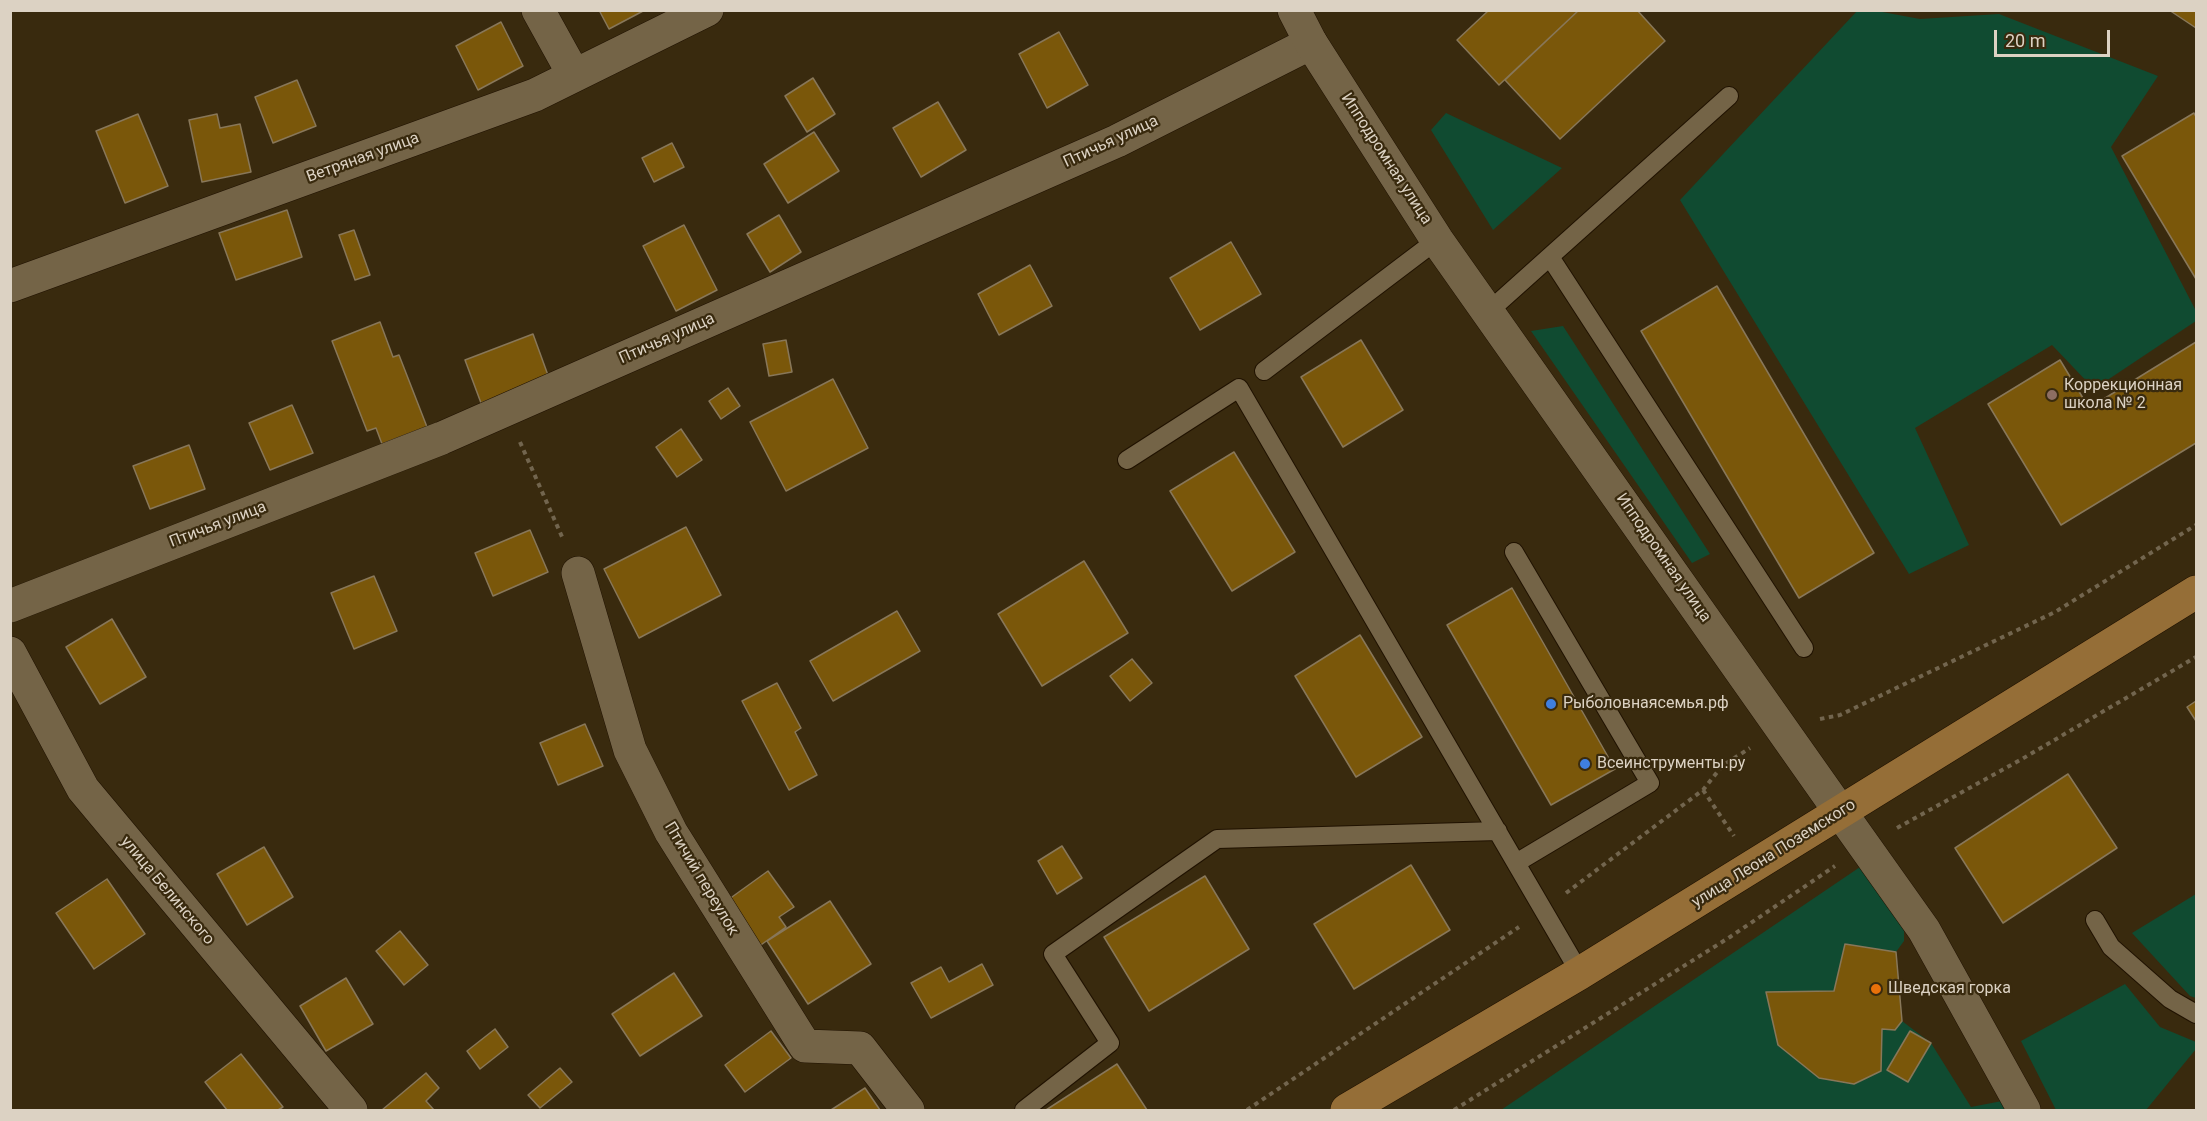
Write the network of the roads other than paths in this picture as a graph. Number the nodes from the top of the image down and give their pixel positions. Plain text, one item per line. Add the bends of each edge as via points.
1 (538, 10) edge
2 (707, 10) edge
3 (1294, 10) edge
4 (1311, 44) junction
5 (574, 75) junction
6 (1730, 96) dead end
7 (1437, 240) junction
8 (1550, 257) junction
9 (10, 286) edge
10 (1488, 312) junction
11 (1264, 371) dead end
12 (1127, 460) dead end
13 (1514, 552) dead end
14 (578, 573) road end
15 (2196, 592) edge
16 (10, 606) edge
17 (1804, 648) dead end
18 (10, 653) edge
19 (1841, 813) junction
20 (1498, 831) junction
21 (1516, 862) junction
22 (2095, 920) dead end
23 (1580, 973) junction
24 (2196, 1014) edge
25 (351, 1110) edge
26 (908, 1110) edge
27 (1024, 1110) edge
28 (1347, 1110) edge
29 (2024, 1110) edge

1 - 5 street
2 - 5 street, Ветряная улица
3 - 4 street, Ипподромная улица
4 - 7 street, Ипподромная улица
4 - 16 street, Птичья улица via 1117,141 442,438
5 - 9 street, Ветряная улица via 535,95
6 - 8 lane
7 - 10 street, Ипподромная улица
7 - 11 lane
8 - 10 lane
8 - 17 lane
10 - 19 street, Ипподромная улица
12 - 20 lane via 1239,388
13 - 21 lane via 1650,783
14 - 26 street, Птичий переулок via 630,750 671,832 805,1046 860,1048
15 - 19 main road, улица Леона Поземского
18 - 25 street, улица Белинского via 83,789
19 - 23 main road, улица Леона Поземского
19 - 29 street, Ипподромная улица via 1924,930
20 - 21 lane
20 - 27 lane via 1217,838 1053,954 1110,1043
21 - 23 lane
22 - 24 lane via 2111,947 2170,999
23 - 28 main road, улица Леона Поземского

